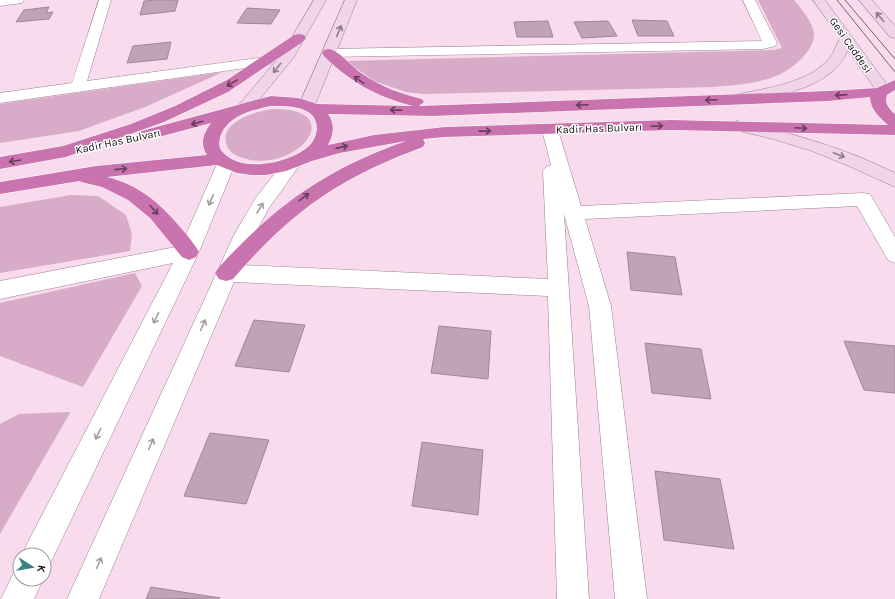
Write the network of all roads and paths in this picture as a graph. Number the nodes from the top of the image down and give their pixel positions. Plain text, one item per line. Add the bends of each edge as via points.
1 (18, 0) edge
2 (105, 0) edge
3 (320, 0) edge
4 (351, 0) edge
5 (749, 0) edge
6 (819, 0) edge
7 (865, 0) edge
8 (0, 2) edge
9 (895, 34) edge
10 (299, 38) junction
11 (846, 39) junction
12 (329, 53) junction
13 (266, 61) junction
14 (78, 87) junction
15 (886, 89) edge
16 (0, 98) edge
17 (735, 99) junction
18 (311, 107) junction
19 (240, 110) junction
20 (462, 110) junction
21 (895, 122) edge
22 (734, 125) junction
23 (550, 130) junction
24 (895, 130) edge
25 (459, 132) junction
26 (46, 156) junction
27 (299, 160) junction
28 (223, 162) junction
29 (0, 163) edge
30 (68, 176) junction
31 (895, 180) edge
32 (0, 188) edge
33 (574, 213) junction
34 (189, 252) junction
35 (895, 256) edge
36 (226, 273) junction
37 (559, 288) junction
38 (0, 290) edge
39 (42, 547) edge
40 (23, 587) edge
41 (17, 599) edge
42 (83, 599) edge
43 (573, 599) edge
44 (630, 599) edge

1 - 8 street
2 - 14 street
3 - 10 main road
12 -> 4 main road
5 - 12 street via 770,43
6 - 11 main road, Gesi Caddesi
9 -> 7 main road
10 - 13 highway
10 -> 19 main road via 287,57
11 - 15 main road, Gesi Caddesi
11 - 17 main road via 838,57 813,78 786,88
12 - 18 main road
20 -> 12 highway via 399,99 384,93 352,75
13 - 14 street
13 -> 26 highway via 224,88 182,109 109,137
14 - 16 street
15 -> 17 highway, Kadir Has Bulvarı via 828,96
15 - 21 highway via 877,96 880,108
17 -> 20 highway, Kadir Has Bulvarı
18 - 19 highway via 284,101 258,103
20 -> 18 highway, Kadir Has Bulvarı
18 - 27 highway via 322,116 326,123 326,132 319,145
19 -> 26 highway, Kadir Has Bulvarı via 151,135
19 - 28 highway via 216,127 212,135 213,152
23 -> 22 highway, Kadir Has Bulvarı
22 -> 24 highway, Kadir Has Bulvarı
22 -> 31 main road via 814,146
25 -> 23 highway, Kadir Has Bulvarı
23 - 33 street
23 - 37 street
27 -> 25 highway, Kadir Has Bulvarı via 320,152 370,141
36 -> 25 highway via 270,224 327,183 394,152
26 -> 29 highway, Kadir Has Bulvarı
27 - 28 highway via 264,170 237,168
36 -> 27 street via 258,210
30 -> 28 highway, Kadir Has Bulvarı via 124,168
28 -> 34 street
30 - 32 highway, Kadir Has Bulvarı
30 -> 34 highway via 116,184 142,198
33 - 35 street via 862,199
33 - 44 street via 600,306
34 - 38 street
34 -> 39 street
36 - 37 street
42 -> 36 street
37 - 43 street
40 - 41 street

